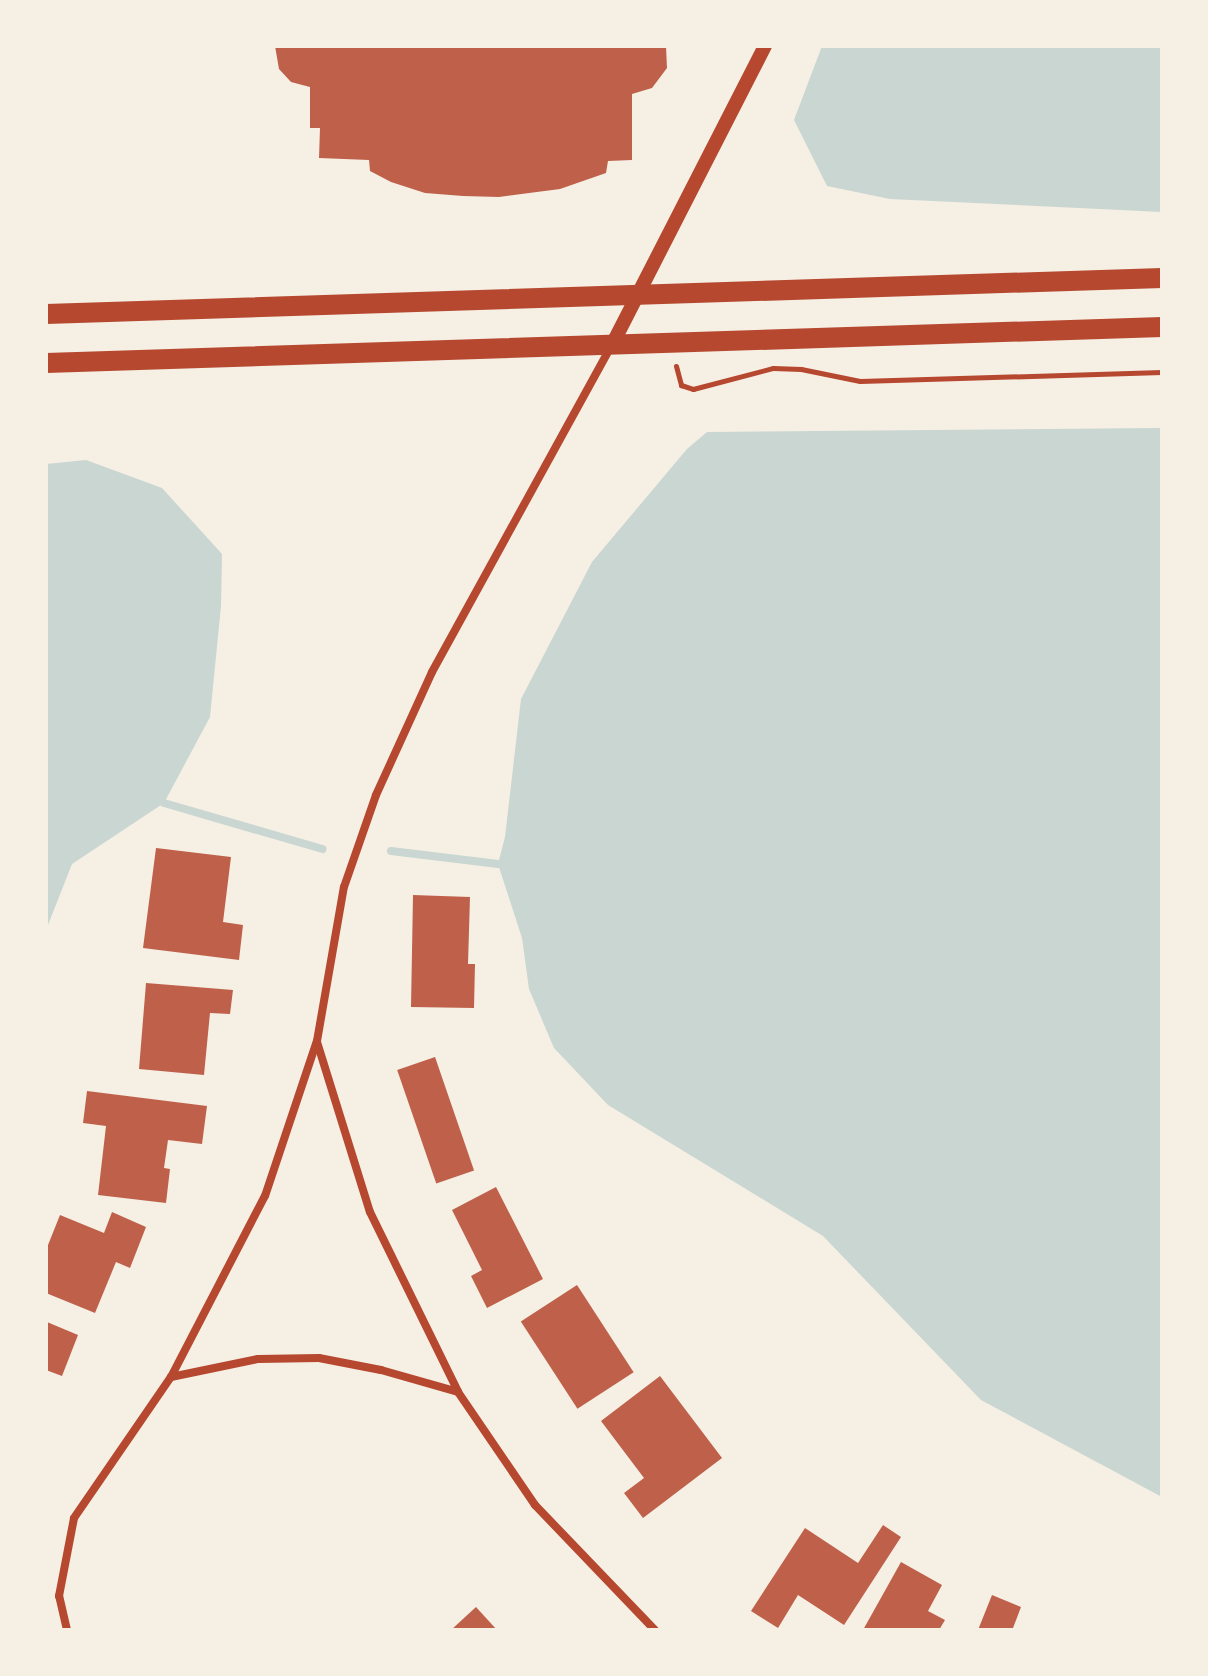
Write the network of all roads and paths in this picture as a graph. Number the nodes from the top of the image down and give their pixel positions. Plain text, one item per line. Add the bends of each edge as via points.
1 (765, 46) edge
2 (1162, 278) edge
3 (639, 294) junction
4 (46, 314) edge
5 (1162, 327) edge
6 (684, 340) junction
7 (613, 343) junction
8 (46, 363) edge
9 (1162, 372) edge
10 (317, 1041) junction
11 (171, 1377) junction
12 (458, 1392) junction
13 (67, 1630) edge
14 (655, 1630) edge

1 - 3 street
2 - 3 main road
3 - 4 main road
3 - 7 street
5 - 6 main road
6 - 7 main road
6 - 9 path via 677,377 693,389 773,368 860,381
7 - 8 main road
7 - 10 street via 432,672 376,795 344,887
10 - 11 street via 265,1196
10 - 12 street via 370,1212
11 - 12 street via 258,1359 319,1358
11 - 13 street via 74,1518 59,1596
12 - 14 street via 535,1505

